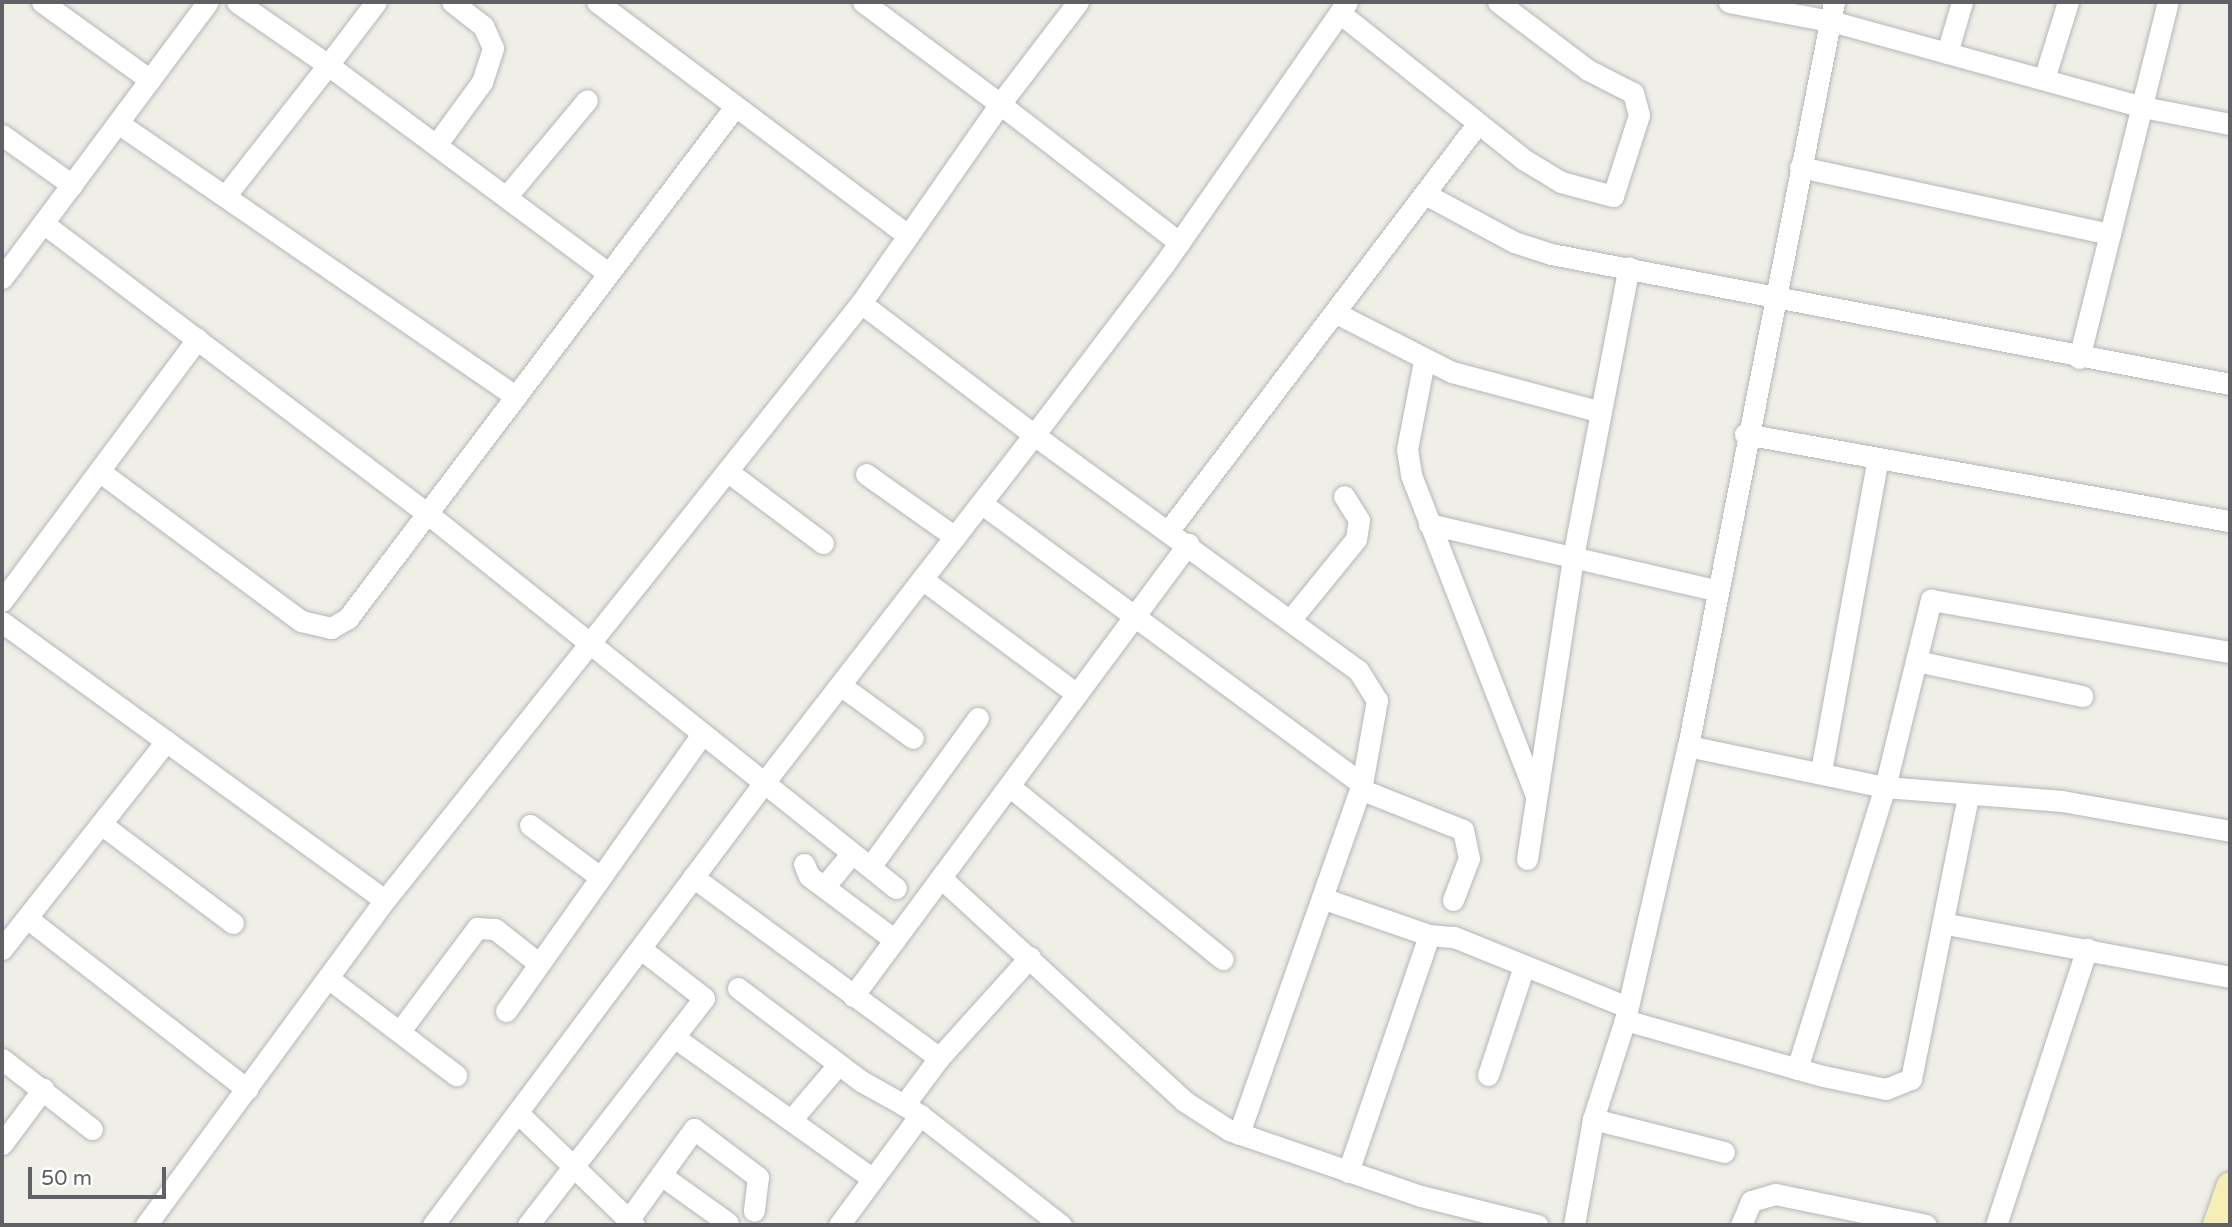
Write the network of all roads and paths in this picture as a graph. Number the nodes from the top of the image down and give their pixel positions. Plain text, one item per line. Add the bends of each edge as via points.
1 (41, 2) edge
2 (208, 2) edge
3 (237, 2) edge
4 (376, 2) edge
5 (452, 2) edge
6 (597, 2) edge
7 (863, 2) edge
8 (1078, 2) edge
9 (1498, 2) edge
10 (1729, 2) edge
11 (1962, 2) edge
12 (2068, 2) edge
13 (2168, 2) edge
14 (1344, 8) edge
15 (1832, 11) edge
16 (1947, 53) junction
17 (328, 65) junction
18 (2044, 79) junction
19 (150, 80) junction
20 (587, 100) dead end
21 (1000, 104) junction
22 (2143, 107) junction
23 (734, 108) junction
24 (118, 123) junction
25 (2230, 124) edge
26 (1475, 127) junction
27 (2, 135) edge
28 (436, 145) junction
29 (1801, 167) junction
30 (72, 186) junction
31 (226, 195) junction
32 (1427, 195) junction
33 (506, 197) junction
34 (43, 223) junction
35 (2110, 234) junction
36 (906, 235) junction
37 (1180, 243) junction
38 (1629, 267) junction
39 (608, 273) junction
40 (2, 278) edge
41 (1772, 299) junction
42 (861, 303) junction
43 (1336, 313) junction
44 (197, 339) junction
45 (2078, 358) junction
46 (1424, 361) junction
47 (2230, 384) edge
48 (516, 397) junction
49 (1601, 412) junction
50 (1745, 434) junction
51 (1034, 435) junction
52 (1878, 458) junction
53 (99, 471) junction
54 (727, 471) junction
55 (866, 474) dead end
56 (1344, 496) dead end
57 (981, 503) junction
58 (428, 514) junction
59 (2230, 521) edge
60 (1429, 524) junction
61 (1170, 530) junction
62 (955, 537) junction
63 (823, 543) dead end
64 (1188, 544) junction
65 (1573, 557) junction
66 (922, 579) junction
67 (1716, 590) junction
68 (2, 601) edge
69 (1135, 618) junction
70 (1291, 619) junction
71 (2, 622) edge
72 (587, 647) junction
73 (2230, 652) edge
74 (1916, 661) junction
75 (840, 685) junction
76 (1077, 694) junction
77 (2082, 696) dead end
78 (978, 718) dead end
79 (701, 736) junction
80 (913, 738) dead end
81 (166, 741) junction
82 (1688, 746) junction
83 (1821, 771) junction
84 (762, 784) junction
85 (1009, 786) junction
86 (1361, 786) junction
87 (1885, 787) junction
88 (1537, 797) junction
89 (1968, 797) junction
90 (101, 824) junction
91 (530, 825) dead end
92 (2230, 831) edge
93 (852, 853) junction
94 (1527, 859) dead end
95 (804, 864) dead end
96 (870, 867) junction
97 (600, 877) junction
98 (693, 877) junction
99 (941, 878) junction
100 (824, 887) junction
101 (896, 888) dead end
102 (1322, 898) junction
103 (385, 900) junction
104 (1453, 900) dead end
105 (27, 918) junction
106 (233, 923) dead end
107 (1947, 924) junction
108 (1429, 935) junction
109 (895, 940) junction
110 (641, 948) junction
111 (2, 949) edge
112 (2087, 949) junction
113 (1030, 957) junction
114 (1223, 959) dead end
115 (538, 963) junction
116 (1524, 966) junction
117 (2230, 977) edge
118 (328, 978) junction
119 (738, 988) dead end
120 (853, 996) junction
121 (506, 1011) dead end
122 (1626, 1013) junction
123 (400, 1031) junction
124 (674, 1037) junction
125 (939, 1058) junction
126 (2, 1059) edge
127 (838, 1065) junction
128 (1797, 1069) junction
129 (456, 1075) dead end
130 (1488, 1075) dead end
131 (247, 1088) junction
132 (43, 1089) junction
133 (912, 1110) junction
134 (519, 1114) junction
135 (1593, 1119) junction
136 (791, 1120) junction
137 (92, 1129) dead end
138 (1239, 1134) junction
139 (2, 1144) edge
140 (1724, 1152) dead end
141 (575, 1166) junction
142 (1348, 1172) junction
143 (661, 1175) junction
144 (873, 1179) junction
145 (2230, 1185) edge
146 (754, 1211) dead end
147 (1856, 1218) edge
148 (631, 1222) edge
149 (728, 1223) dead end
150 (146, 1225) edge
151 (433, 1225) edge
152 (528, 1225) edge
153 (839, 1225) edge
154 (1061, 1225) edge
155 (1537, 1225) edge
156 (1574, 1225) edge
157 (1741, 1225) edge
158 (1926, 1225) edge
159 (1996, 1225) edge
160 (2216, 1225) edge

1 - 19 street
2 - 19 street
3 - 17 street
4 - 17 street
5 - 28 street via 483,26 493,48 482,82
6 - 23 street
7 - 21 street
8 - 21 street
9 - 26 street via 1588,70 1633,93 1639,115 1618,192 1606,197 1561,182
10 - 15 street
11 - 16 street
12 - 18 street
13 - 22 street
14 - 26 street
14 - 37 street
15 - 16 street
15 - 29 street
16 - 18 street
17 - 28 street
17 - 31 street
18 - 22 street
19 - 24 street
20 - 33 street
21 - 36 street
21 - 37 street
22 - 25 street
22 - 35 street
23 - 36 street
23 - 39 street
24 - 30 street
24 - 31 street
26 - 32 street
27 - 30 street
28 - 33 street
29 - 35 street
29 - 41 street
30 - 34 street
31 - 48 street
32 - 38 street via 1514,242
32 - 43 street
33 - 39 street
34 - 40 street
34 - 44 street
35 - 45 street
36 - 42 street
37 - 51 street
38 - 41 street
38 - 49 street
39 - 48 street
41 - 45 street
41 - 50 street
42 - 51 street
42 - 54 street
43 - 46 street
43 - 61 street
44 - 53 street
44 - 58 street
45 - 47 street
46 - 49 street
46 - 60 street via 1407,449
48 - 58 street
49 - 65 street
50 - 52 street
50 - 67 street
51 - 57 street
51 - 61 street
52 - 59 street
52 - 83 street
53 - 58 street via 316,628 348,618
53 - 68 street
54 - 63 street
54 - 72 street
55 - 62 street
56 - 70 street via 1359,520 1356,539
57 - 62 street
57 - 69 street
58 - 72 street
60 - 65 street
60 - 88 street
61 - 64 street
62 - 66 street
64 - 69 street
64 - 70 street
65 - 67 street
65 - 88 street
66 - 75 street
66 - 76 street
67 - 82 street
69 - 76 street
69 - 86 street
70 - 86 street via 1369,682 1378,716
71 - 81 street
72 - 79 street
72 - 103 street
73 - 74 street via 1931,600
74 - 77 street
74 - 87 street
75 - 80 street
75 - 84 street
76 - 85 street
78 - 96 street
79 - 84 street
79 - 97 street
81 - 90 street
81 - 103 street
82 - 83 street
82 - 122 street
83 - 87 street
84 - 93 street
84 - 98 street
85 - 99 street
85 - 114 street
86 - 102 street
86 - 104 street via 1463,830 1469,858
87 - 89 street
87 - 128 street
88 - 94 street
89 - 92 street via 2062,801
89 - 107 street
90 - 105 street
90 - 106 street
91 - 97 street
93 - 96 street
93 - 100 street
95 - 100 street
96 - 101 street
97 - 115 street
98 - 110 street
98 - 120 street
99 - 109 street
99 - 113 street
100 - 109 street
102 - 108 street
102 - 138 street
103 - 118 street
105 - 111 street
105 - 131 street
107 - 112 street
107 - 128 street via 1911,1079 1886,1089
108 - 116 street via 1454,937
108 - 142 street
109 - 120 street
110 - 124 street via 704,998
110 - 134 street
112 - 117 street
112 - 159 street
113 - 125 street
113 - 138 street via 1184,1101
115 - 121 street
115 - 123 street via 495,929 477,928
116 - 122 street
116 - 130 street
118 - 123 street
118 - 131 street
119 - 127 street
120 - 125 street
122 - 128 street
122 - 135 street
123 - 129 street
124 - 136 street
124 - 141 street
125 - 133 street
126 - 132 street
127 - 133 street
127 - 136 street
131 - 150 street
132 - 137 street
132 - 139 street
133 - 144 street
133 - 154 street
134 - 141 street
134 - 151 street
135 - 140 street
135 - 156 street
136 - 144 street
138 - 142 street
141 - 148 street
141 - 152 street
142 - 155 street
143 - 146 street via 694,1129 758,1177
143 - 148 street
143 - 149 street
144 - 153 street
145 - 160 main road
147 - 157 street via 1760,1194
147 - 158 street

